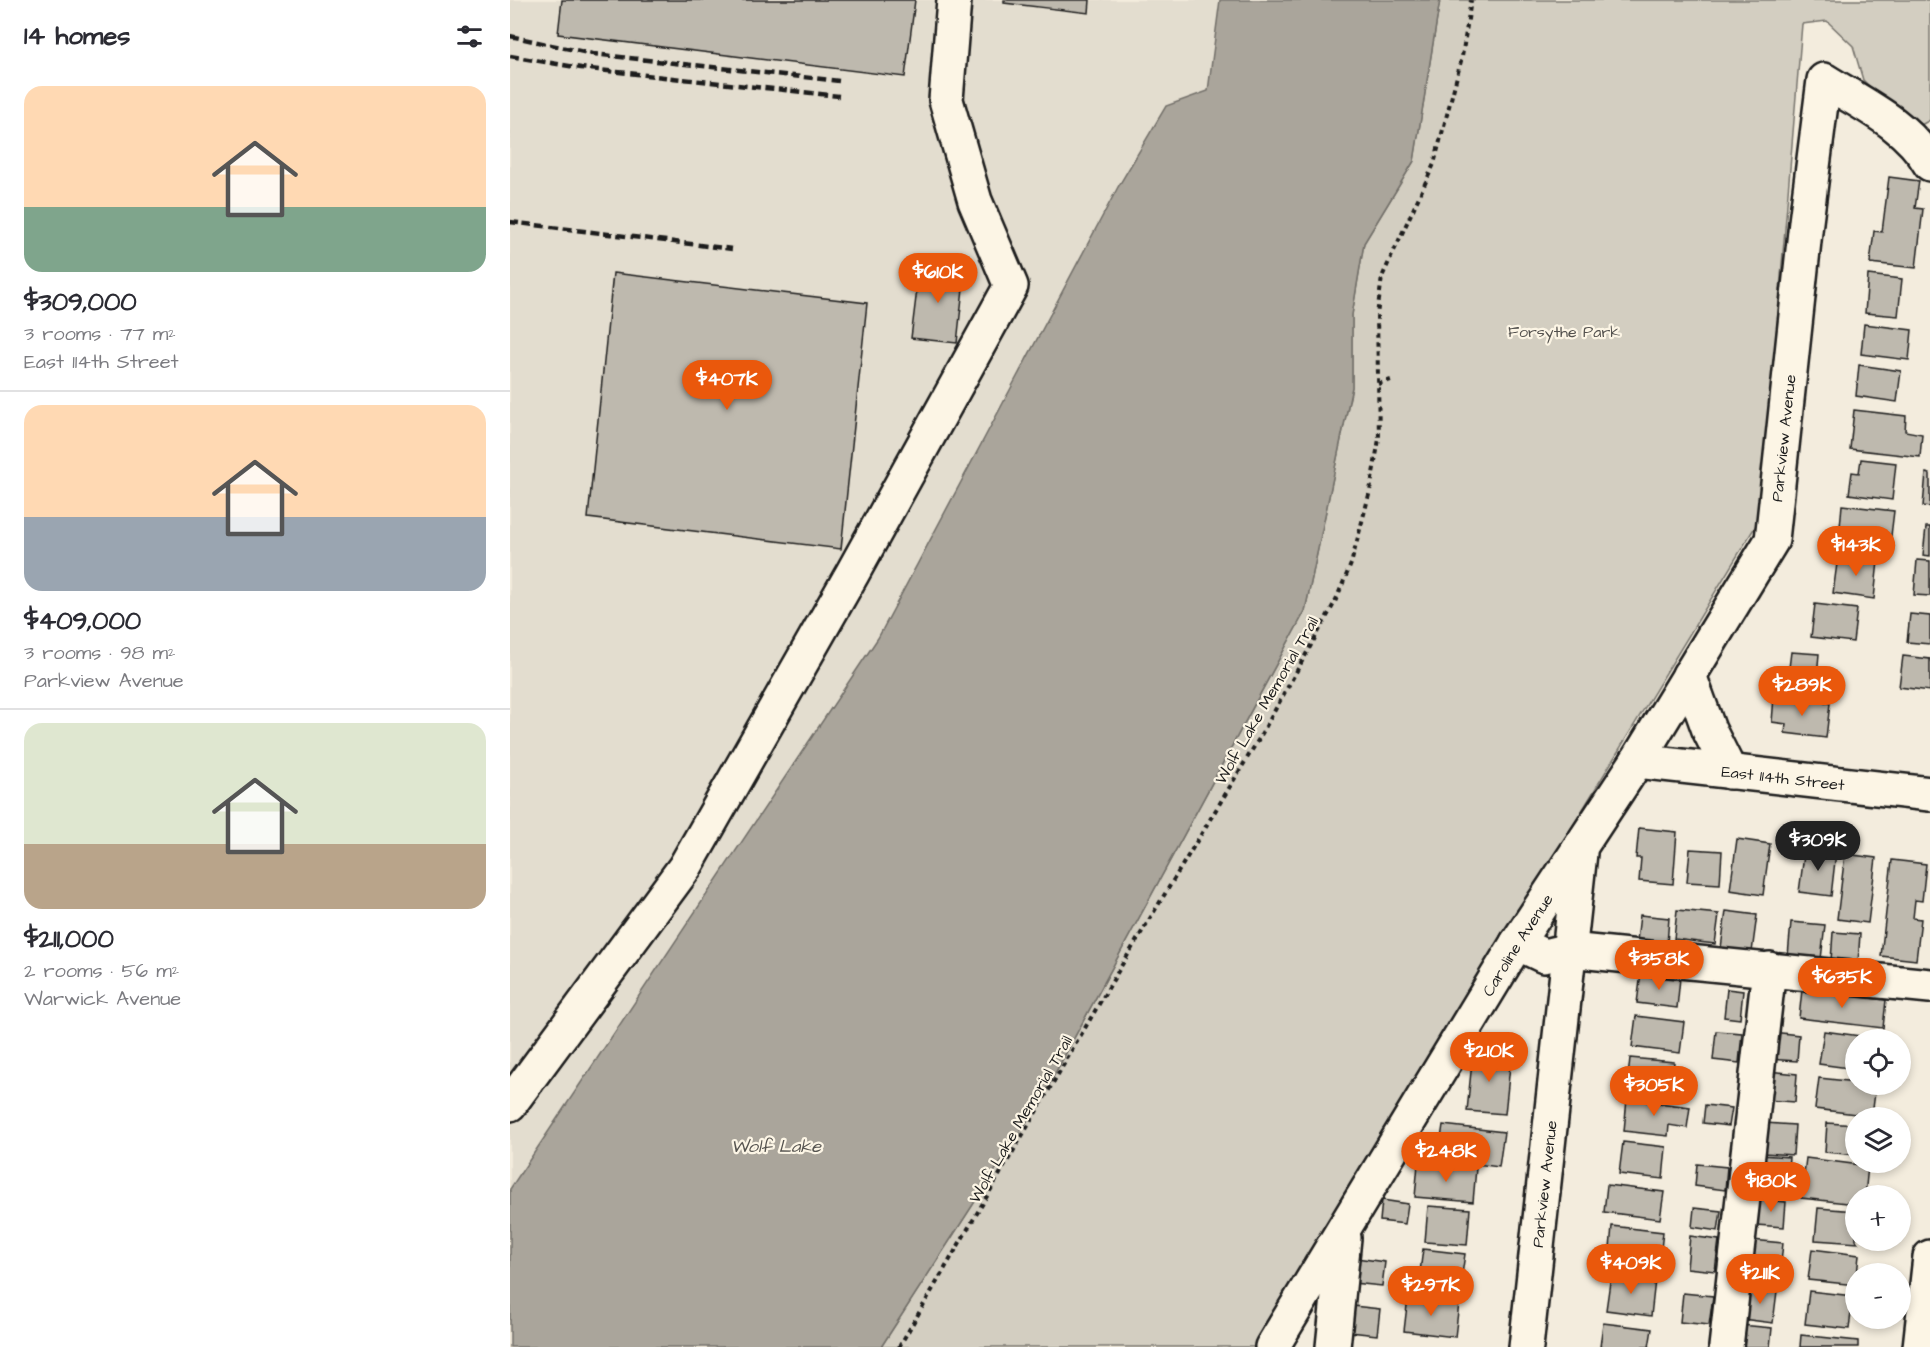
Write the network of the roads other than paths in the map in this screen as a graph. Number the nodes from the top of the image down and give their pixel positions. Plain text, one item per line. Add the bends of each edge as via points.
1 (954, 0) edge
2 (1930, 164) edge
3 (1689, 675) junction
4 (1637, 761) junction
5 (1731, 772) junction
6 (1930, 794) edge
7 (1580, 848) junction
8 (1517, 943) junction
9 (1569, 950) junction
10 (1768, 969) junction
11 (1930, 986) edge
12 (510, 1104) edge
13 (1344, 1231) junction
14 (1930, 1257) edge
15 (1272, 1347) edge
16 (1333, 1347) edge
17 (1526, 1347) edge
18 (1726, 1347) edge
19 (1920, 1347) edge

1 - 12 street via 946,100 975,201 1011,286 685,867
2 - 3 street, Parkview Avenue via 1899,127 1824,80 1772,540
3 - 4 street, Parkview Avenue
3 - 5 street via 1702,714
4 - 5 street, East 114th Street
4 - 7 street, Caroline Avenue
5 - 6 street, East 114th Street
7 - 8 street, Caroline Avenue
7 - 9 street, Parkview Avenue
8 - 9 street via 1544,956
8 - 13 street, Caroline Avenue
9 - 10 street
9 - 17 street, Parkview Avenue
10 - 11 street
10 - 18 street
13 - 15 street, Caroline Avenue
13 - 16 street
14 - 19 street

